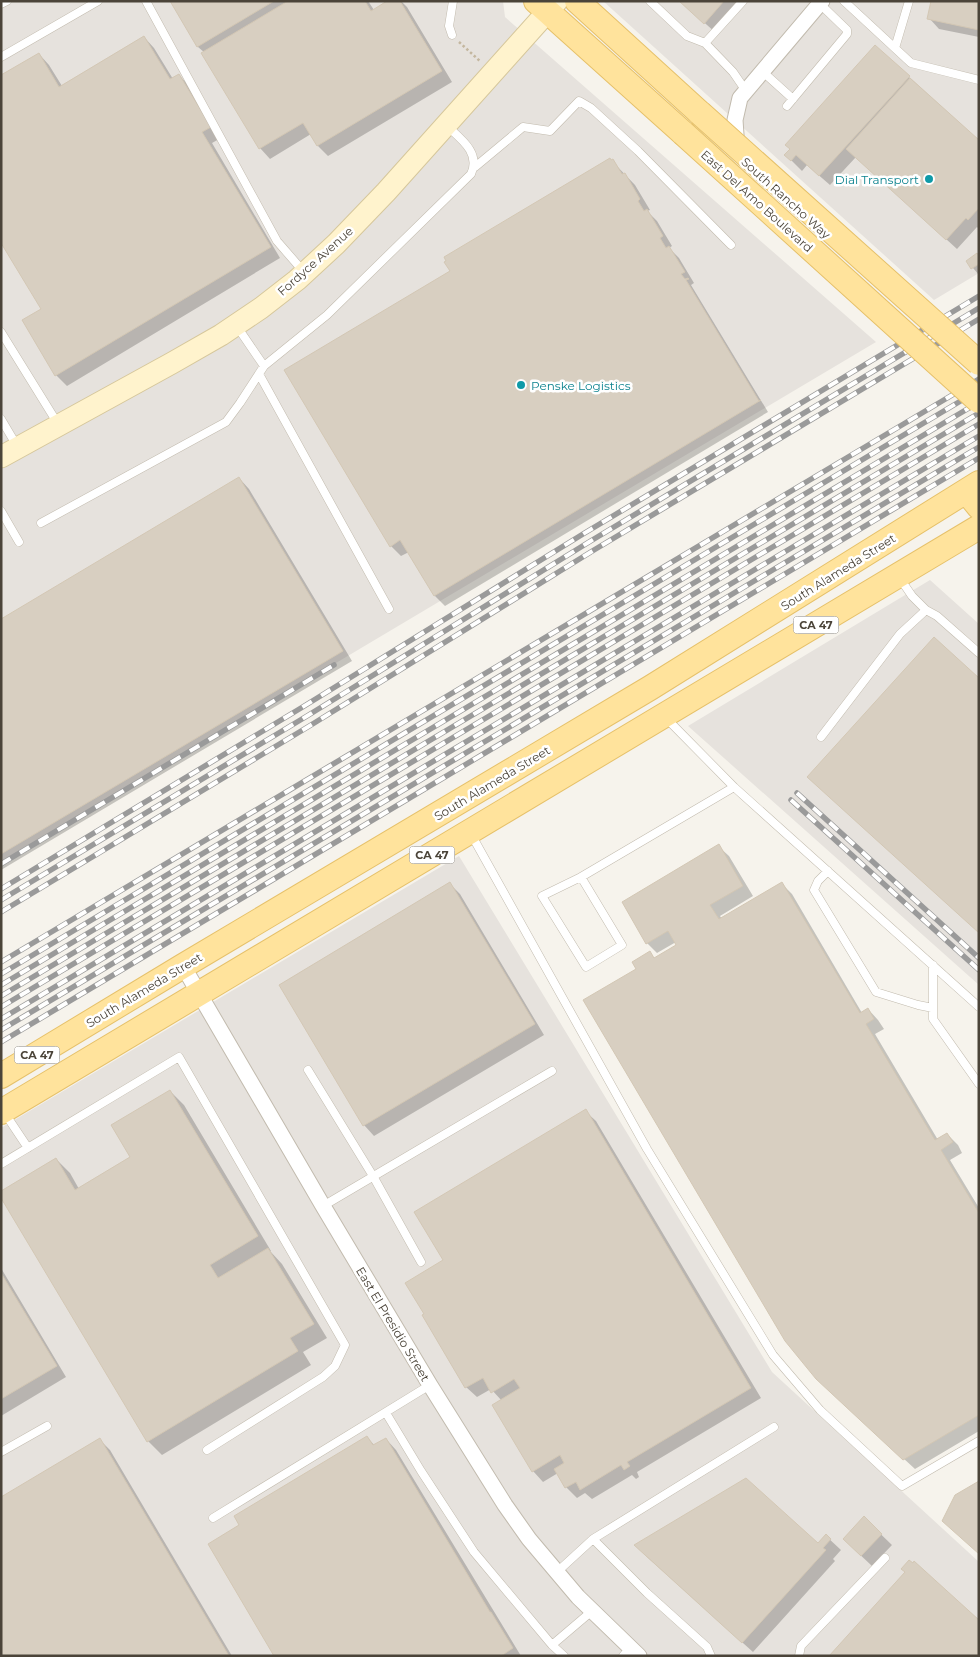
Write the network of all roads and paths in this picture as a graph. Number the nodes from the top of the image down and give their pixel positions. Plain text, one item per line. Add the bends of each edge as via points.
1 (7, 1) edge
2 (98, 1) edge
3 (146, 1) edge
4 (453, 1) edge
5 (577, 1) edge
6 (650, 1) edge
7 (743, 1) edge
8 (844, 1) edge
9 (909, 1) edge
10 (821, 3) edge
11 (1, 4) edge
12 (547, 5) edge
13 (452, 35) joint
14 (705, 43) junction
15 (895, 48) junction
16 (1, 57) edge
17 (763, 72) junction
18 (492, 73) junction
19 (979, 80) edge
20 (746, 91) junction
21 (792, 99) junction
22 (786, 106) dead end
23 (446, 125) junction
24 (475, 167) junction
25 (731, 245) dead end
26 (858, 265) dead end
27 (305, 273) junction
28 (235, 325) junction
29 (1, 332) edge
30 (979, 363) edge
31 (264, 366) junction
32 (259, 374) junction
33 (979, 401) edge
34 (1, 420) edge
35 (59, 426) junction
36 (10, 453) edge
37 (974, 494) edge
38 (946, 504) junction
39 (1, 511) edge
40 (41, 523) dead end
41 (975, 535) edge
42 (19, 542) dead end
43 (898, 575) junction
44 (389, 609) dead end
45 (926, 610) junction
46 (979, 653) edge
47 (650, 688) junction
48 (664, 716) junction
49 (821, 737) dead end
50 (734, 787) junction
51 (470, 833) junction
52 (828, 871) junction
53 (581, 876) junction
54 (933, 965) junction
55 (183, 966) junction
56 (200, 994) junction
57 (933, 1008) junction
58 (979, 1008) edge
59 (308, 1070) dead end
60 (552, 1071) dead end
61 (1, 1076) edge
62 (979, 1084) edge
63 (2, 1110) edge
64 (28, 1148) junction
65 (1, 1164) edge
66 (372, 1176) junction
67 (323, 1206) junction
68 (421, 1262) dead end
69 (430, 1385) junction
70 (386, 1413) junction
71 (48, 1426) dead end
72 (774, 1427) dead end
73 (979, 1441) edge
74 (207, 1450) dead end
75 (1, 1452) edge
76 (213, 1518) dead end
77 (594, 1539) junction
78 (885, 1558) dead end
79 (557, 1572) junction
80 (592, 1611) junction
81 (552, 1645) junction
82 (631, 1653) edge
83 (564, 1656) edge
84 (711, 1656) edge
85 (798, 1656) edge

1 - 11 lane
2 - 16 lane
3 - 27 lane via 277,241
4 - 13 lane via 449,26
5 - 30 main road, bridge
6 - 14 lane via 687,36
7 - 14 lane
8 - 15 lane
9 - 15 lane
10 - 17 street, South Rancho Way
10 - 21 lane via 844,26 847,34
12 - 18 street, Fordyce Avenue
12 - 33 main road, East Del Amo Boulevard, bridge via 682,133
13 - 18 path
14 - 20 lane
15 - 19 lane via 911,63
17 - 20 street, South Rancho Way
17 - 21 lane
18 - 23 street, Fordyce Avenue
20 - 26 street, South Rancho Way via 740,98 735,120 738,154
21 - 22 lane
23 - 24 lane via 474,155
23 - 27 street, Fordyce Avenue
24 - 25 lane via 523,127 550,131 579,101 638,151
24 - 31 lane via 467,180 327,315
27 - 28 street, Fordyce Avenue
28 - 31 lane
28 - 35 street, Fordyce Avenue
29 - 35 lane
31 - 32 lane
32 - 40 lane via 226,422
32 - 44 lane
34 - 36 lane
35 - 36 street, Fordyce Avenue
37 - 38 main road, South Alameda Street / CA 47
38 - 41 main road
38 - 47 main road, South Alameda Street / CA 47
39 - 42 lane
41 - 43 main road, CA 47
43 - 45 lane
43 - 48 main road, CA 47
45 - 46 lane
45 - 49 lane via 900,634
47 - 48 main road
47 - 55 main road, South Alameda Street / CA 47
48 - 50 lane
48 - 51 main road, CA 47
50 - 52 lane
50 - 53 lane
51 - 56 main road, CA 47
51 - 73 lane via 647,1149 773,1355 820,1410 902,1486
52 - 54 lane
52 - 57 lane via 814,890 876,992
53 - 53 lane via 622,945 586,967 542,896
54 - 57 lane
54 - 58 lane
55 - 56 street, East El Presidio Street
55 - 61 main road, South Alameda Street / CA 47
56 - 63 main road, CA 47
56 - 67 street, East El Presidio Street
57 - 62 lane via 933,1019
59 - 66 lane
60 - 66 lane
63 - 64 lane
64 - 65 lane
64 - 74 lane via 179,1057 345,1346 335,1366 323,1377
66 - 67 lane
66 - 68 lane
67 - 69 street, East El Presidio Street
69 - 70 lane
69 - 79 street, East El Presidio Street via 505,1505
70 - 76 lane
70 - 81 lane via 474,1552
71 - 75 lane
72 - 77 lane
77 - 79 lane
77 - 84 lane via 707,1647
78 - 85 lane via 801,1646
79 - 80 street, East El Presidio Street
80 - 81 lane
80 - 82 street, East El Presidio Street
81 - 83 lane

